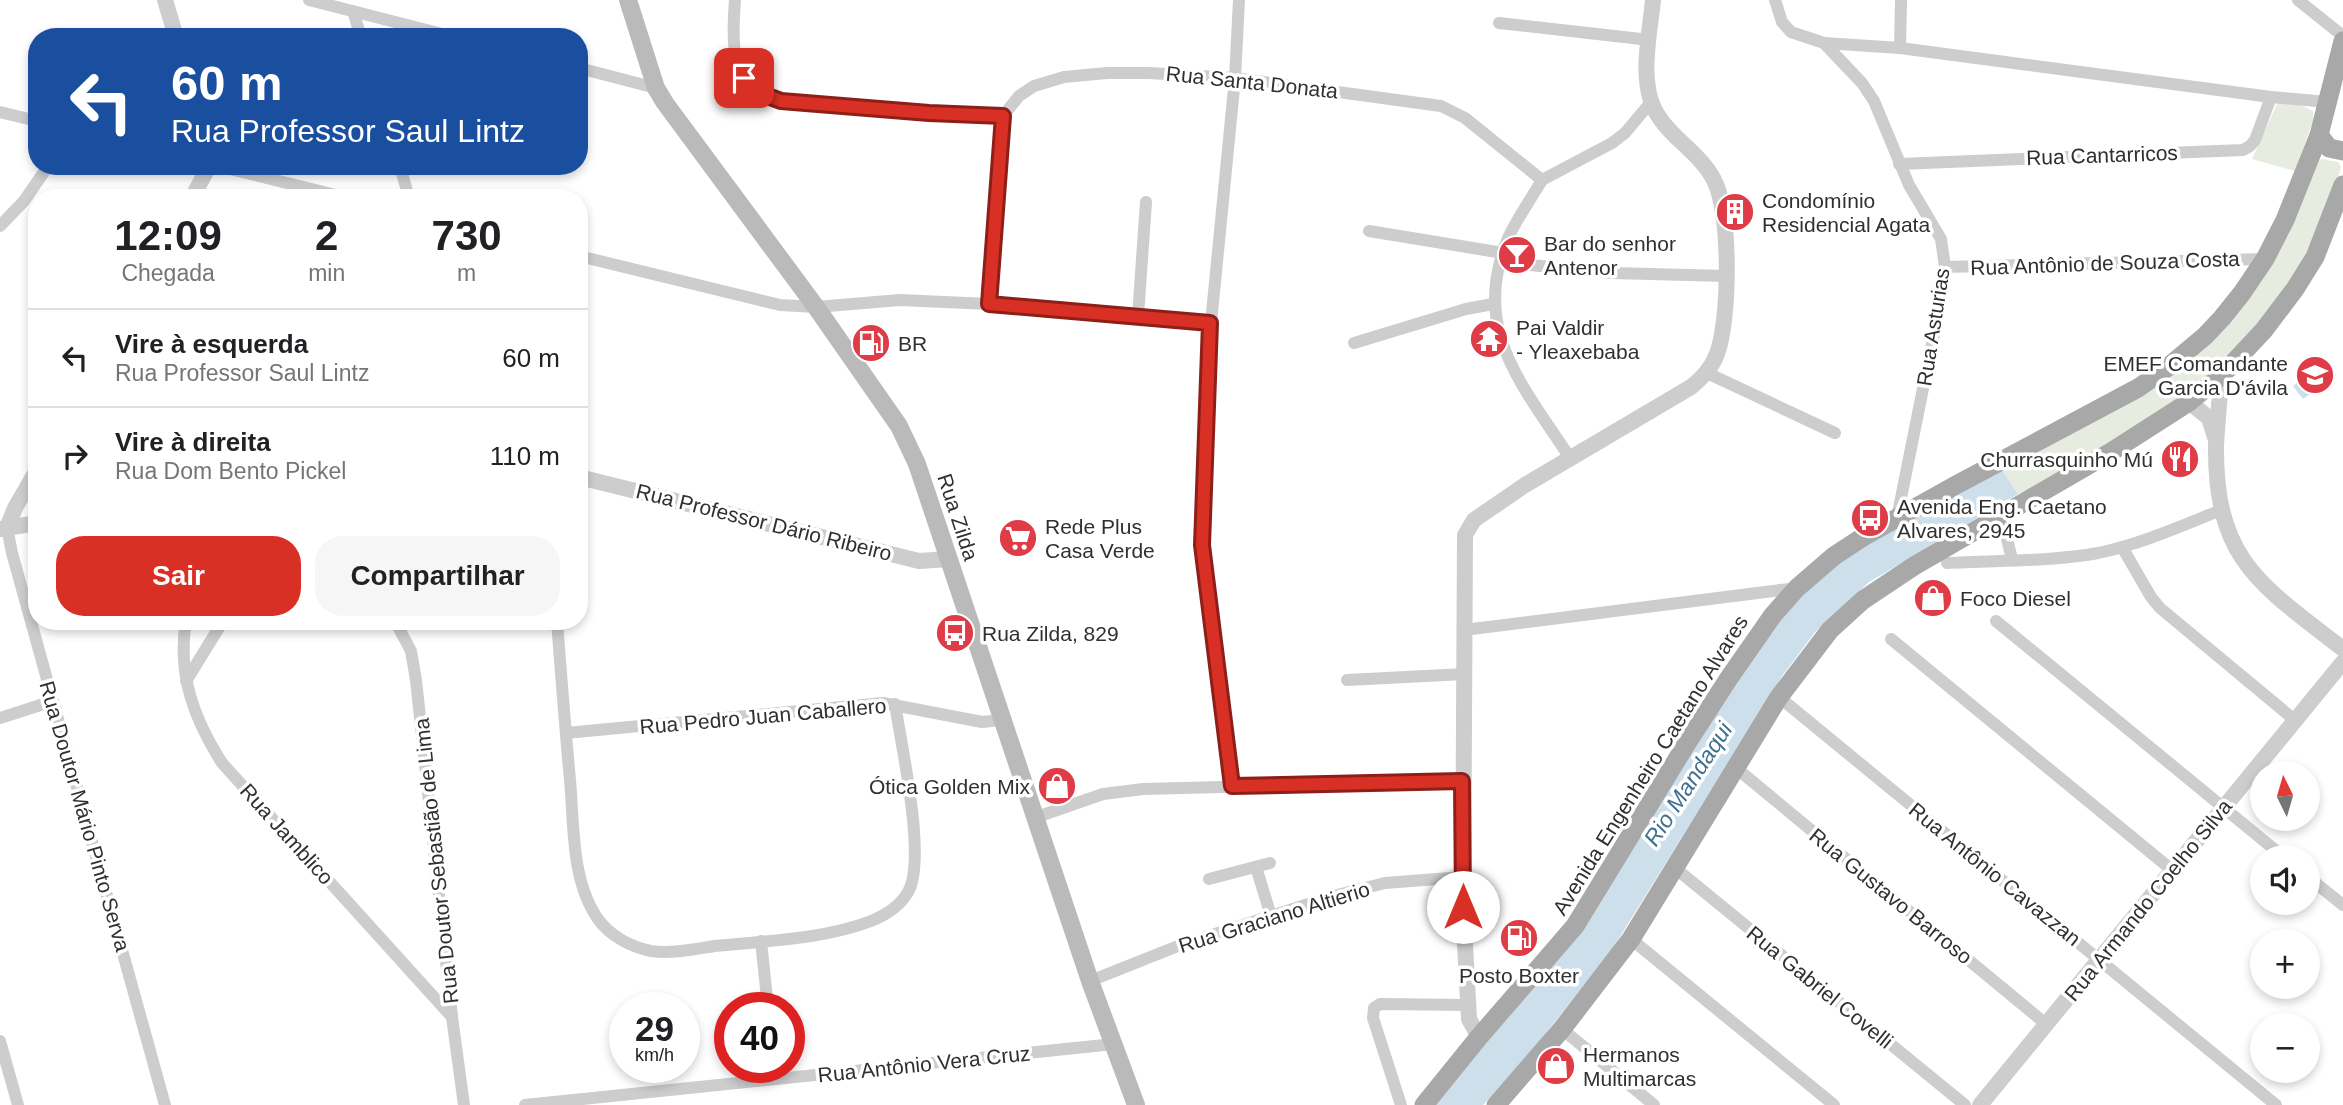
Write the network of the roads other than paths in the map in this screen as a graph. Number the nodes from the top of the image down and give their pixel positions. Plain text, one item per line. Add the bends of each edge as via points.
1 (165, 0) edge
2 (309, 0) edge
3 (628, 0) edge
4 (734, 0) edge
5 (1239, 0) edge
6 (1653, 0) edge
7 (1774, 0) edge
8 (1901, 0) edge
9 (2298, 0) edge
10 (353, 11) junction
11 (1499, 23) dead end
12 (173, 28) edge
13 (358, 28) edge
14 (419, 28) edge
15 (2343, 36) edge
16 (1650, 40) junction
17 (2343, 41) edge
18 (1824, 43) junction
19 (1900, 48) junction
20 (588, 70) edge
21 (1235, 78) junction
22 (656, 88) junction
23 (2271, 97) junction
24 (1651, 102) junction
25 (2328, 102) junction
26 (0, 112) edge
27 (1003, 116) junction
28 (28, 119) edge
29 (2319, 135) junction
30 (2343, 151) edge
31 (1899, 164) junction
32 (255, 175) edge
33 (1542, 180) junction
34 (2343, 185) edge
35 (311, 189) edge
36 (28, 194) edge
37 (1146, 202) dead end
38 (0, 226) edge
39 (1369, 230) dead end
40 (588, 258) edge
41 (1502, 258) junction
42 (2265, 259) junction
43 (1945, 267) junction
44 (1726, 276) junction
45 (989, 304) junction
46 (1493, 304) junction
47 (816, 307) junction
48 (1138, 316) junction
49 (1210, 323) junction
50 (1354, 343) dead end
51 (1707, 373) junction
52 (2221, 376) junction
53 (2189, 402) junction
54 (1835, 433) dead end
55 (2216, 443) junction
56 (1570, 458) junction
57 (588, 479) edge
58 (28, 485) edge
59 (2221, 510) junction
60 (2001, 515) junction
61 (1897, 518) junction
62 (28, 524) edge
63 (3, 528) edge
64 (2122, 547) junction
65 (949, 559) junction
66 (2012, 559) junction
67 (1947, 563) dead end
68 (1797, 588) junction
69 (28, 614) edge
70 (1996, 621) dead end
71 (32, 630) edge
72 (184, 630) edge
73 (217, 630) edge
74 (400, 630) edge
75 (558, 630) edge
76 (1464, 630) junction
77 (1891, 639) dead end
78 (2343, 649) edge
79 (2343, 662) edge
80 (1465, 674) junction
81 (1347, 680) dead end
82 (186, 681) junction
83 (1779, 697) junction
84 (53, 701) junction
85 (895, 704) junction
86 (0, 718) edge
87 (1001, 720) junction
88 (2295, 721) junction
89 (566, 733) junction
90 (1735, 768) junction
91 (1462, 781) junction
92 (1232, 786) junction
93 (2223, 807) junction
94 (1034, 818) junction
95 (2269, 845) edge
96 (1270, 863) dead end
97 (1256, 867) junction
98 (1675, 868) junction
99 (2172, 870) junction
100 (1463, 877) junction
101 (1209, 878) dead end
102 (2320, 887) edge
103 (2343, 905) edge
104 (1271, 916) junction
105 (1631, 939) junction
106 (761, 941) junction
107 (2100, 960) junction
108 (1090, 981) junction
109 (766, 992) edge
110 (1468, 1005) junction
111 (452, 1017) junction
112 (2046, 1024) junction
113 (1562, 1030) junction
114 (1479, 1037) junction
115 (0, 1041) edge
116 (1114, 1044) junction
117 (805, 1071) edge
118 (714, 1082) edge
119 (1506, 1102) edge
120 (18, 1105) edge
121 (164, 1105) edge
122 (464, 1105) edge
123 (525, 1105) edge
124 (1136, 1105) edge
125 (1401, 1105) edge
126 (1424, 1105) edge
127 (1654, 1105) edge
128 (1834, 1105) edge
129 (1965, 1105) edge
130 (1980, 1105) edge
131 (2276, 1105) edge

1 - 12 street
2 - 10 street
3 - 22 main road, Rua Zilda
4 - 27 street via 737,61 752,90 765,96 821,105
5 - 21 street
6 - 16 street
7 - 18 street, Rua Asturias via 1791,32
8 - 19 street
9 - 15 street
10 - 13 street
10 - 14 street
11 - 16 street
16 - 24 street via 1647,83
17 - 25 main road, Avenida Engenheiro Caetano Alvares
18 - 19 street, Rua Asturias
18 - 31 street, Rua Asturias via 1874,101
19 - 23 street, Rua Asturias
20 - 22 street
21 - 27 street, Rua Santa Donata via 1149,73 1064,77 1034,86
21 - 33 street, Rua Santa Donata via 1441,106 1465,118
21 - 49 street
22 - 47 main road, Rua Zilda
23 - 25 street, Rua Asturias
23 - 31 street, Rua Cantarricos via 2255,140 2243,149
24 - 33 street via 1612,143
24 - 44 street via 1714,179 1723,206
25 - 29 main road, Avenida Engenheiro Caetano Alvares
26 - 28 street
27 - 45 street
29 - 30 main road via 2329,148
29 - 42 main road, Avenida Engenheiro Caetano Alvares
31 - 43 street, Rua Asturias via 1941,239
32 - 35 street
33 - 41 street via 1511,232
34 - 52 main road via 2315,257 2295,289
36 - 38 street
37 - 48 street
39 - 41 street
40 - 47 street via 762,302
41 - 44 street via 1612,273
41 - 46 street
42 - 43 street, Rua Antônio de Souza Costa
42 - 61 main road, Avenida Engenheiro Caetano Alvares via 2222,318 2168,367 2107,406
43 - 61 street, Rua Asturias
44 - 51 street via 1721,336
45 - 47 street via 900,299
45 - 48 street
46 - 50 street
46 - 56 street via 1503,348 1516,374
47 - 65 main road, Rua Zilda via 900,426
48 - 49 street
49 - 92 street via 1202,545
51 - 54 street
51 - 56 street via 1670,401
52 - 53 main road
52 - 55 street
53 - 55 street via 2209,418
53 - 60 main road
55 - 59 street
56 - 76 street via 1469,526 1463,545
57 - 65 street, Rua Professor Dário Ribeiro via 919,561
58 - 63 street
59 - 64 street
59 - 78 street via 2228,534 2249,570
60 - 66 street
60 - 83 main road via 1863,600 1830,630
61 - 68 main road, Avenida Engenheiro Caetano Alvares via 1834,556
62 - 63 street
63 - 69 street, Rua Doutor Mário Pinto Serva
64 - 66 street via 2059,558
64 - 88 street via 2160,608
65 - 87 main road, Rua Zilda
66 - 67 street
68 - 76 street
68 - 114 main road, Avenida Engenheiro Caetano Alvares via 1722,689 1575,926
70 - 93 street
71 - 84 street, Rua Doutor Mário Pinto Serva
72 - 82 street, Rua Jamblico
73 - 82 street
74 - 111 street, Rua Doutor Sebastião de Lima via 411,651 416,680
75 - 89 street
76 - 80 street
77 - 99 street
79 - 88 street, Rua Armando Coelho Silva
80 - 81 street
80 - 91 street
82 - 111 street, Rua Jamblico via 204,734 222,763
83 - 90 main road
83 - 107 street, Rua Antônio Cavazzan
84 - 86 street
84 - 121 street, Rua Doutor Mário Pinto Serva
85 - 87 street, Rua Pedro Juan Caballero via 982,722
85 - 89 street, Rua Pedro Juan Caballero
85 - 106 street via 914,836 910,889 892,911 874,920 831,932
87 - 94 main road, Rua Zilda
88 - 93 street, Rua Armando Coelho Silva
89 - 106 street via 579,872 597,918 610,932 653,951
90 - 98 main road
90 - 112 street, Rua Gustavo Barroso
91 - 92 street
91 - 100 street
92 - 94 street via 1122,790
93 - 95 street
93 - 99 street, Rua Armando Coelho Silva
94 - 108 main road, Rua Zilda
96 - 97 street
97 - 101 street
97 - 104 street
98 - 105 main road
98 - 129 street, Rua Gabriel Covelli
99 - 107 street, Rua Armando Coelho Silva
100 - 104 street, Rua Graciano Altierio via 1385,883
100 - 110 street
102 - 103 street
104 - 108 street, Rua Graciano Altierio
105 - 113 main road
105 - 128 street
106 - 109 street
107 - 112 street, Rua Armando Coelho Silva
107 - 131 street, Rua Antônio Cavazzan
108 - 116 main road, Rua Zilda
110 - 114 street via 1469,1019
110 - 125 street via 1380,1004 1374,1008 1373,1018
111 - 122 street, Rua Doutor Sebastião de Lima
112 - 130 street, Rua Armando Coelho Silva
113 - 119 main road
113 - 127 street
114 - 126 main road, Avenida Engenheiro Caetano Alvares
115 - 120 street
116 - 117 street, Rua Antônio Vera Cruz
116 - 124 main road, Rua Zilda
118 - 123 street, Rua Antônio Vera Cruz

